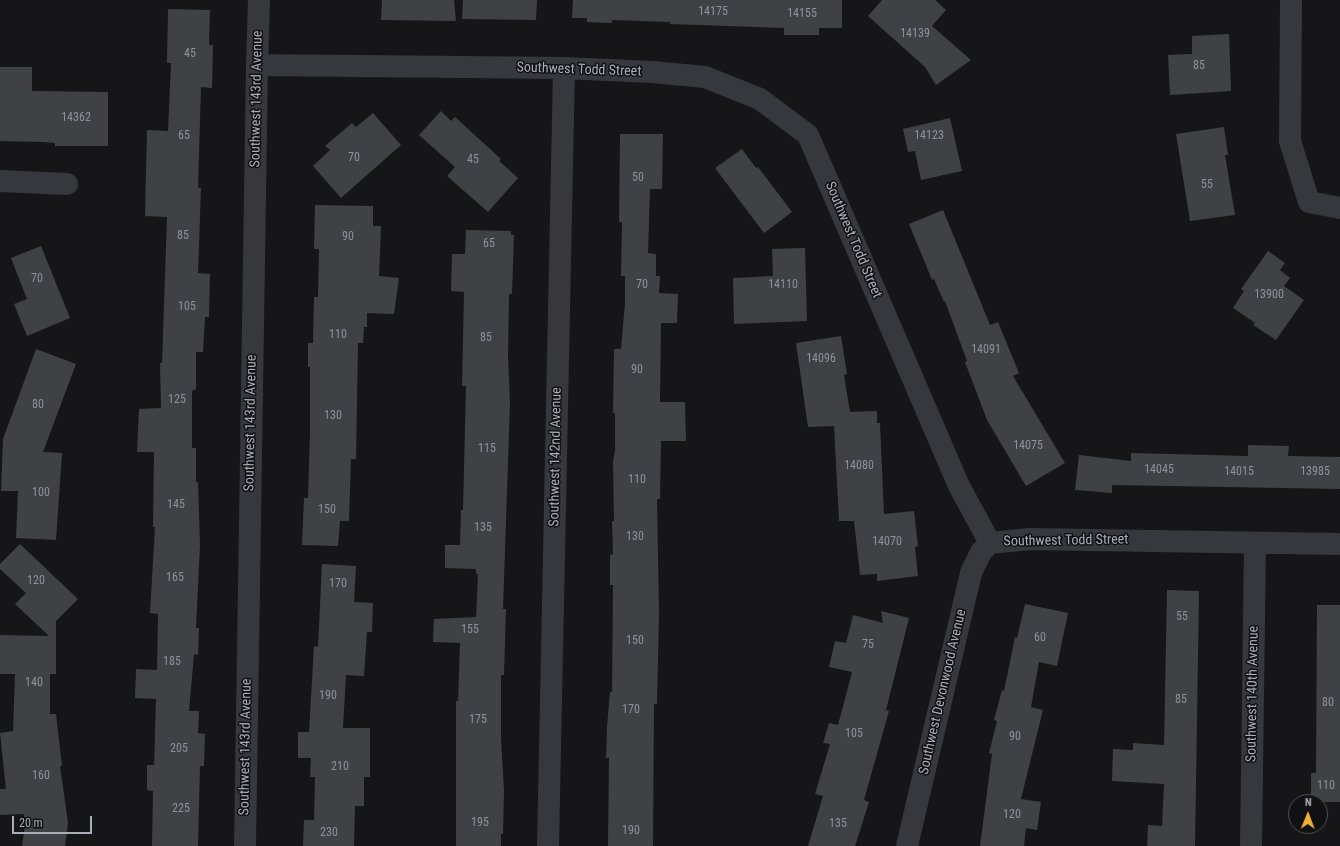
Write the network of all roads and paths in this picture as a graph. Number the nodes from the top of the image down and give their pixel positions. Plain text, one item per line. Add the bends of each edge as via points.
1 (259, 0) edge
2 (1291, 0) edge
3 (257, 65) junction
4 (564, 68) junction
5 (0, 181) edge
6 (67, 184) dead end
7 (1340, 208) edge
8 (990, 543) junction
9 (1255, 543) junction
10 (1340, 544) edge
11 (245, 846) edge
12 (548, 846) edge
13 (907, 846) edge
14 (1251, 846) edge

1 - 3 street, Southwest 143rd Avenue
2 - 7 street via 1290,141 1309,202
3 - 4 street, Southwest Todd Street
3 - 11 street, Southwest 143rd Avenue
4 - 8 street, Southwest Todd Street via 705,77 760,99 808,135 959,486
4 - 12 street, Southwest 142nd Avenue
5 - 6 street
8 - 9 street, Southwest Todd Street via 1030,539
8 - 13 street, Southwest Devonwood Avenue via 981,552 971,573
9 - 10 street, Southwest Todd Street
9 - 14 street, Southwest 140th Avenue

